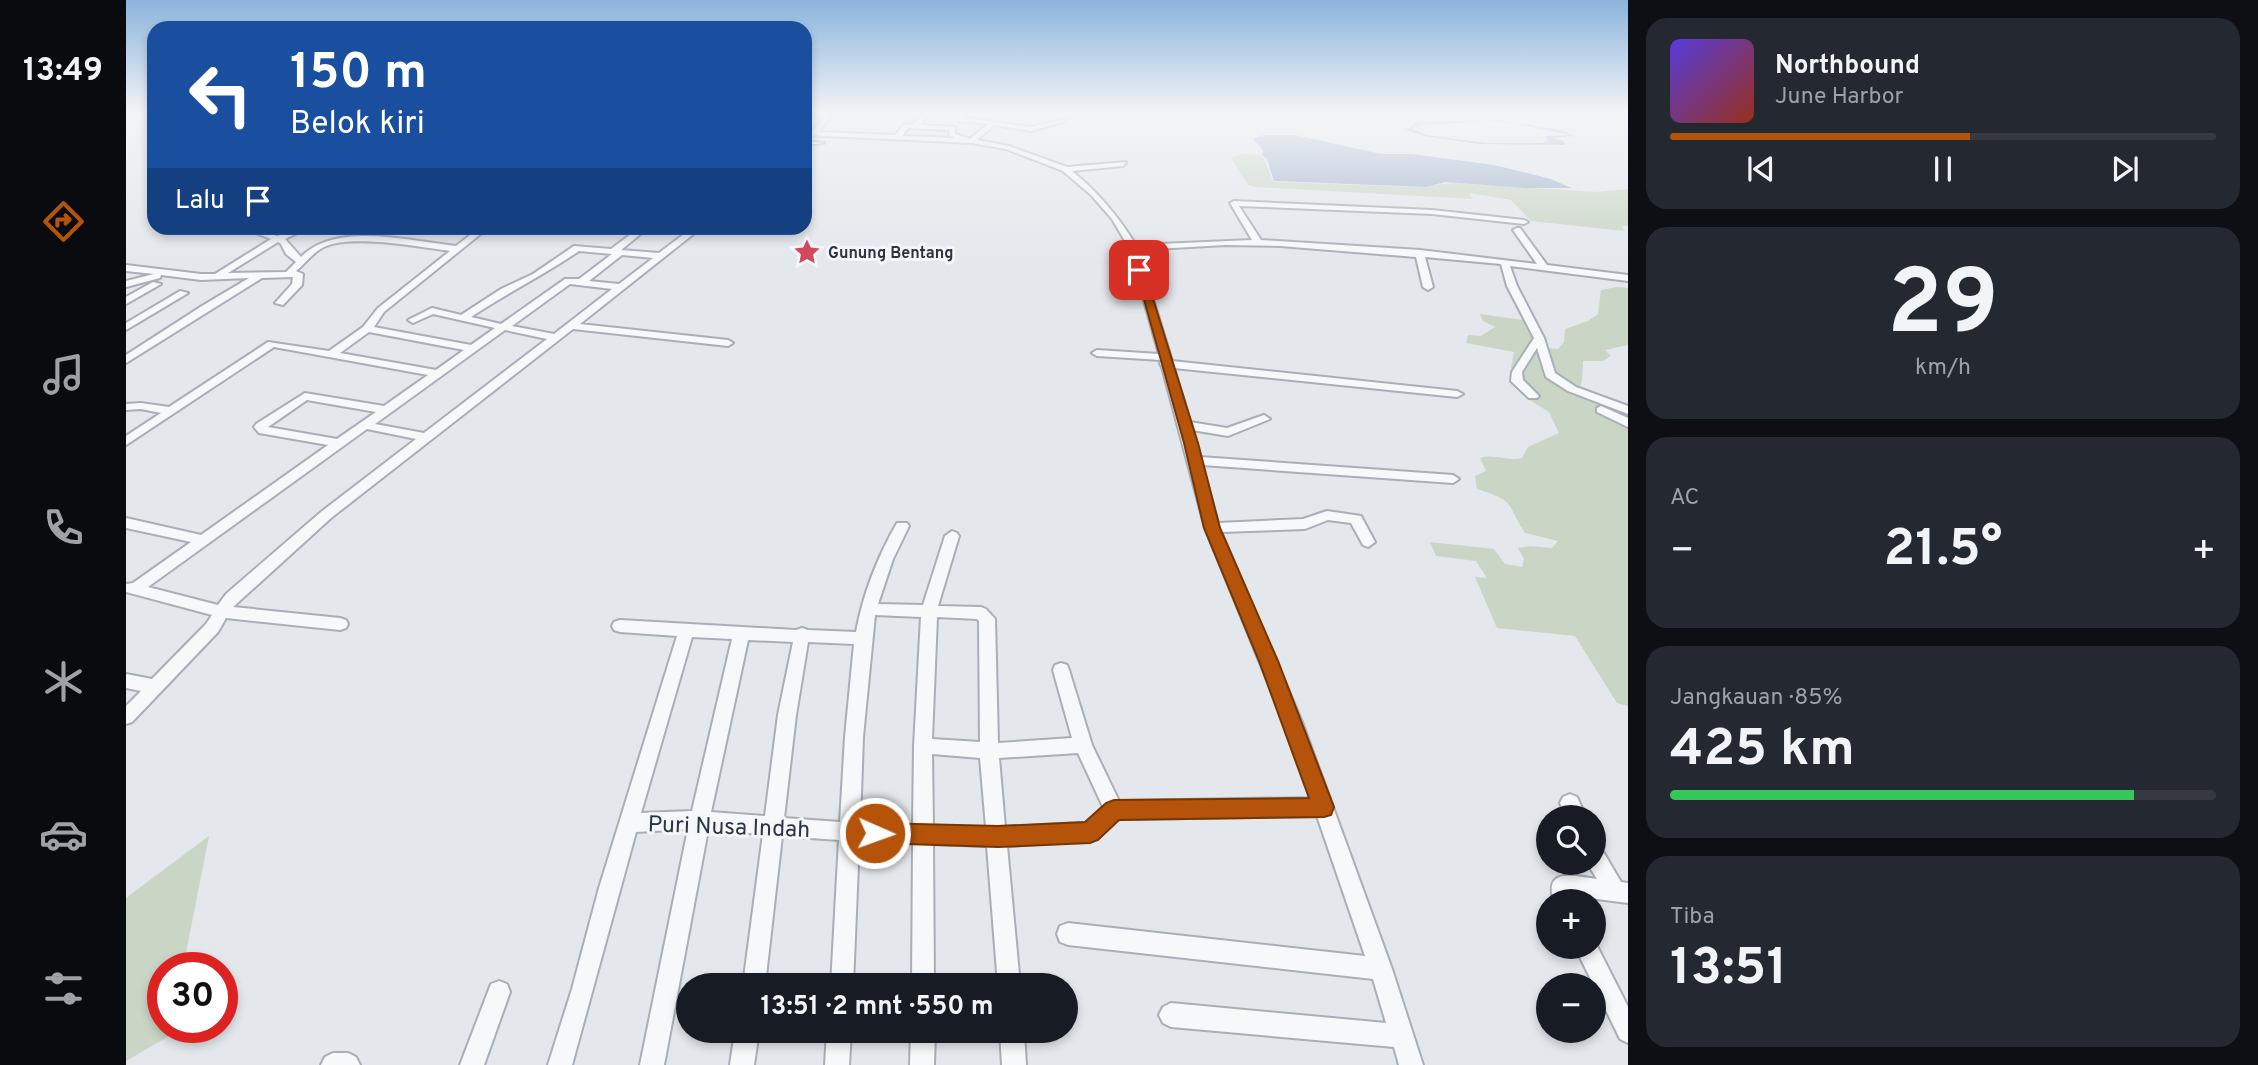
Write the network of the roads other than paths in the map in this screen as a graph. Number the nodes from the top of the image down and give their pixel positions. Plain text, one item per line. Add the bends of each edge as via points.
1 (1050, 163) edge
2 (1123, 164) dead end
3 (1066, 170) junction
4 (1524, 222) dead end
5 (1517, 230) dead end
6 (270, 235) edge
7 (286, 235) edge
8 (364, 235) edge
9 (475, 235) edge
10 (635, 235) edge
11 (687, 235) edge
12 (279, 238) junction
13 (356, 241) junction
14 (1258, 243) junction
15 (1133, 248) junction
16 (458, 249) junction
17 (616, 251) junction
18 (1420, 253) junction
19 (659, 256) junction
20 (302, 263) junction
21 (1505, 264) junction
22 (127, 268) edge
23 (1545, 268) junction
24 (290, 272) junction
25 (165, 274) junction
26 (265, 274) junction
27 (536, 276) junction
28 (217, 277) junction
29 (1628, 278) edge
30 (568, 281) junction
31 (581, 282) junction
32 (126, 284) edge
33 (156, 284) dead end
34 (620, 287) junction
35 (1428, 287) dead end
36 (183, 293) dead end
37 (126, 301) edge
38 (279, 303) dead end
39 (463, 318) junction
40 (413, 320) dead end
41 (572, 326) junction
42 (126, 327) edge
43 (503, 327) junction
44 (366, 329) junction
45 (555, 337) junction
46 (1539, 338) junction
47 (728, 343) dead end
48 (473, 348) junction
49 (1097, 353) dead end
50 (331, 354) junction
51 (129, 356) edge
52 (1164, 360) junction
53 (436, 373) junction
54 (1550, 375) junction
55 (1457, 394) dead end
56 (1533, 396) dead end
57 (126, 407) edge
58 (385, 410) junction
59 (1628, 410) edge
60 (172, 411) junction
61 (1264, 419) dead end
62 (1628, 423) edge
63 (363, 425) junction
64 (1185, 425) junction
65 (426, 437) junction
66 (126, 442) edge
67 (337, 443) junction
68 (1196, 461) junction
69 (1453, 479) dead end
70 (126, 523) edge
71 (902, 526) dead end
72 (1212, 528) junction
73 (952, 536) dead end
74 (202, 540) junction
75 (1368, 542) dead end
76 (130, 588) edge
77 (868, 609) junction
78 (929, 611) junction
79 (223, 612) junction
80 (340, 624) dead end
81 (620, 626) dead end
82 (686, 631) junction
83 (741, 634) junction
84 (802, 634) junction
85 (863, 638) junction
86 (1061, 670) dead end
87 (126, 681) edge
88 (155, 687) junction
89 (126, 717) edge
90 (923, 746) junction
91 (1083, 746) junction
92 (989, 751) junction
93 (1324, 807) junction
94 (1114, 810) junction
95 (700, 820) junction
96 (629, 823) junction
97 (774, 824) junction
98 (851, 832) junction
99 (924, 835) junction
100 (998, 837) junction
101 (1606, 871) edge
102 (1560, 889) edge
103 (1597, 889) edge
104 (1621, 892) edge
105 (1068, 934) dead end
106 (1592, 959) edge
107 (1381, 969) junction
108 (755, 973) edge
109 (843, 973) edge
110 (923, 973) edge
111 (1008, 973) edge
112 (499, 992) dead end
113 (1171, 1016) dead end
114 (1628, 1031) edge
115 (1402, 1036) junction
116 (745, 1043) edge
117 (838, 1043) edge
118 (923, 1043) edge
119 (1013, 1043) edge
120 (333, 1065) edge
121 (348, 1065) edge
122 (472, 1065) edge
123 (560, 1065) edge
124 (652, 1065) edge
125 (742, 1065) edge
126 (836, 1065) edge
127 (922, 1065) edge
128 (1014, 1065) edge
129 (1411, 1065) edge

1 - 3 street
2 - 3 street
3 - 15 street via 1094,193
4 - 14 street via 1432,212 1234,203
5 - 23 street
6 - 12 street
7 - 12 street
8 - 13 street
9 - 16 street
10 - 17 street
11 - 19 street
12 - 20 street
12 - 28 street
13 - 16 street
13 - 20 street via 323,243
14 - 15 street
14 - 18 street
15 - 52 street
16 - 44 street via 381,310
17 - 19 street
17 - 27 street via 577,248
17 - 31 street
18 - 21 street
18 - 35 street
19 - 34 street
20 - 24 street
21 - 23 street
21 - 46 street
22 - 25 street
23 - 29 street
24 - 26 street
24 - 38 street via 300,276
25 - 28 street
25 - 32 street
26 - 28 street
26 - 51 street
27 - 30 street
27 - 39 street
30 - 31 street
30 - 43 street
31 - 34 street
33 - 37 street
34 - 41 street
36 - 42 street
39 - 40 street via 432,310
39 - 43 street
41 - 45 street
41 - 47 street
43 - 45 street
43 - 48 street
44 - 48 street
44 - 50 street
45 - 65 street
46 - 54 street
46 - 56 street via 1517,372 1517,381
48 - 53 street
49 - 52 street
50 - 53 street
50 - 60 street via 280,343 267,345
52 - 55 street
52 - 64 street
53 - 58 street
54 - 59 street via 1572,389
54 - 62 street via 1549,381 1560,391
57 - 60 street
58 - 63 street
58 - 67 street via 305,396 260,426
60 - 66 street
61 - 64 street via 1228,432
63 - 65 street
63 - 67 street
64 - 68 street
65 - 79 street via 326,515 231,598
67 - 74 street
68 - 69 street
68 - 72 street
70 - 74 street
71 - 77 street
72 - 75 street via 1305,524 1327,515 1356,519
72 - 93 street
73 - 78 street
74 - 76 street
76 - 79 street
77 - 78 street
77 - 85 street
78 - 90 street
78 - 92 street via 981,613 987,619
79 - 80 street
79 - 88 street
81 - 82 street
82 - 83 street
82 - 96 street
83 - 84 street
83 - 95 street
84 - 85 street
84 - 97 street
85 - 98 street
86 - 91 street
87 - 88 street
88 - 89 street
90 - 92 street
90 - 99 street
91 - 92 street
91 - 94 street
92 - 100 street
93 - 94 street
93 - 107 street
94 - 100 street, Puri Nusa Indah via 1090,832
95 - 96 street, Puri Nusa Indah
95 - 97 street, Puri Nusa Indah
95 - 124 street
96 - 123 street
97 - 98 street, Puri Nusa Indah
97 - 108 street
98 - 99 street, Puri Nusa Indah
98 - 109 street
99 - 100 street, Puri Nusa Indah
99 - 110 street
100 - 111 street
101 - 104 street
102 - 103 street via 1564,885
105 - 107 street
106 - 114 street
107 - 115 street
112 - 122 street
113 - 115 street
115 - 129 street
116 - 125 street
117 - 126 street
118 - 127 street
119 - 128 street
120 - 121 street

